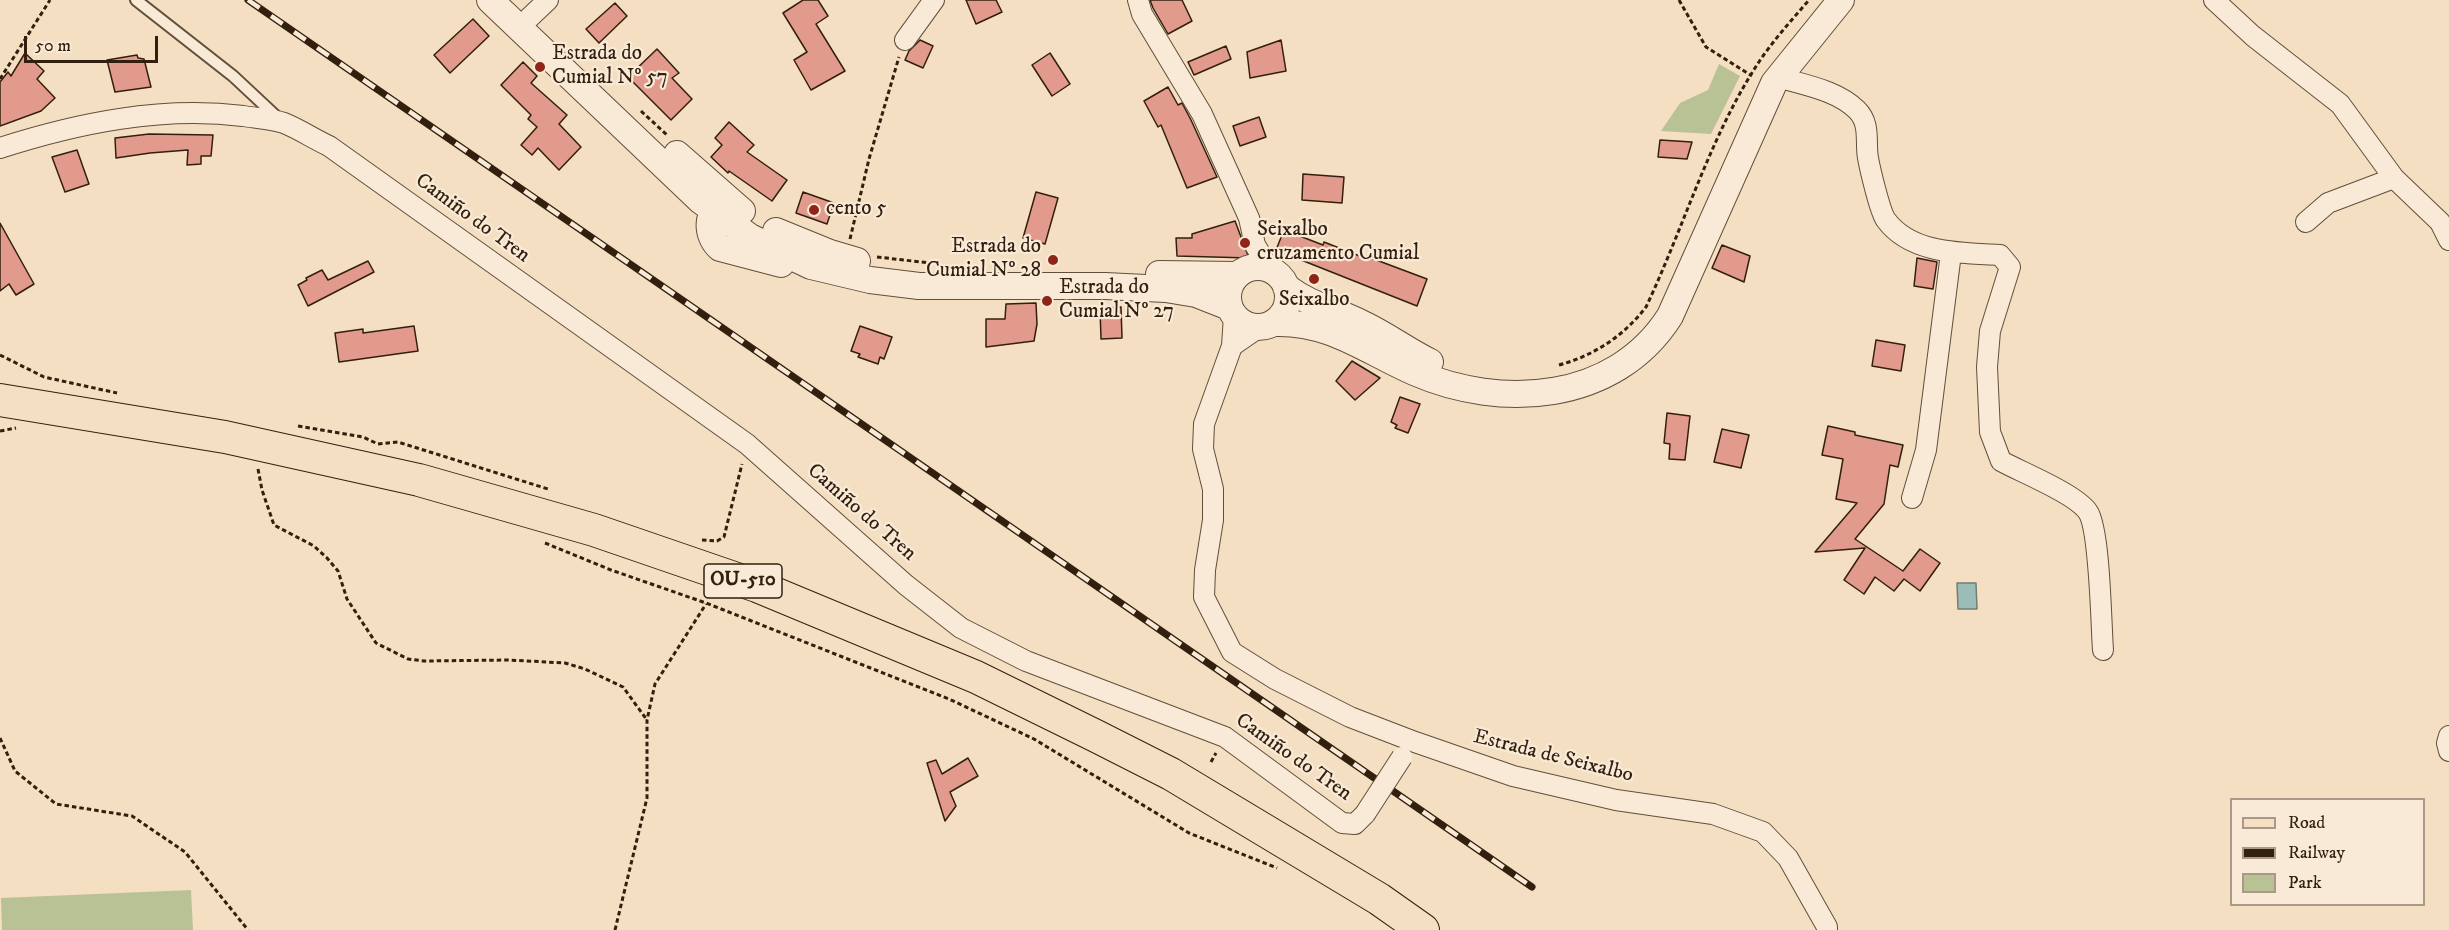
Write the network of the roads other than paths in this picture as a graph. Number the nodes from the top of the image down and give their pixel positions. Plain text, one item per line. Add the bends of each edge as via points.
1 (136, 0) edge
2 (490, 0) edge
3 (508, 0) edge
4 (548, 0) edge
5 (934, 0) edge
6 (1138, 0) edge
7 (1820, 0) edge
8 (1832, 0) edge
9 (1840, 0) edge
10 (2214, 0) edge
11 (529, 18) junction
12 (904, 40) road end
13 (1768, 75) junction
14 (283, 123) junction
15 (669, 143) junction
16 (0, 148) edge
17 (2394, 178) junction
18 (717, 209) junction
19 (2444, 218) edge
20 (2306, 222) dead end
21 (744, 238) junction
22 (2449, 240) edge
23 (1951, 253) junction
24 (884, 267) junction
25 (1260, 269) junction
26 (1231, 311) junction
27 (1266, 325) junction
28 (1232, 346) junction
29 (0, 400) edge
30 (1911, 498) dead end
31 (2103, 650) dead end
32 (2449, 736) edge
33 (1409, 750) junction
34 (2449, 751) edge
35 (1423, 930) edge
36 (1827, 930) edge

1 - 14 lane via 233,76
2 - 18 street
3 - 11 street
4 - 11 street
5 - 12 street
6 - 25 street via 1142,14 1202,114 1249,218
7 - 13 street via 1785,40
8 - 13 street
9 - 13 street
10 - 17 street via 2340,104
11 - 15 street
13 - 23 street via 1828,92 1858,111 1868,131 1868,157 1885,219 1907,240
13 - 25 street via 1656,310 1621,346 1579,370 1523,383 1469,378 1434,365 1376,330 1310,303
13 - 27 street via 1670,316 1659,334 1638,354 1607,373 1554,391 1503,395 1413,372 1316,326
14 - 16 street, Camiño do Tren via 225,114 143,116 107,120
14 - 33 street, Camiño do Tren, bridge via 329,146 747,444 906,585 961,628 1026,661 1225,736 1342,824 1355,824 1365,814
15 - 18 street via 683,173
15 - 24 street via 720,194 749,216 788,237
17 - 19 street
17 - 20 street via 2328,203
18 - 21 street
19 - 22 street
21 - 24 street via 840,264
21 - 26 street via 811,266 870,280 919,286 1166,289 1202,295
23 - 30 street via 1926,450
23 - 31 street via 2000,255 2010,267 1990,331 1990,432 2001,461 2055,488 2088,512 2095,534
24 - 25 street via 954,272
25 - 26 street via 1228,290
25 - 27 street via 1288,299 1286,309
26 - 27 street via 1240,322
26 - 28 street
27 - 28 street
28 - 33 street, Estrada de Seixalbo via 1204,424 1203,449 1213,489 1204,597 1232,652 1275,680
29 - 35 main road, OU-510 via 225,437 419,480 594,530 757,586 976,677 1096,736 1180,780 1379,899
32 - 34 street
33 - 36 street, Estrada de Seixalbo via 1616,800 1713,814 1763,832 1788,858

